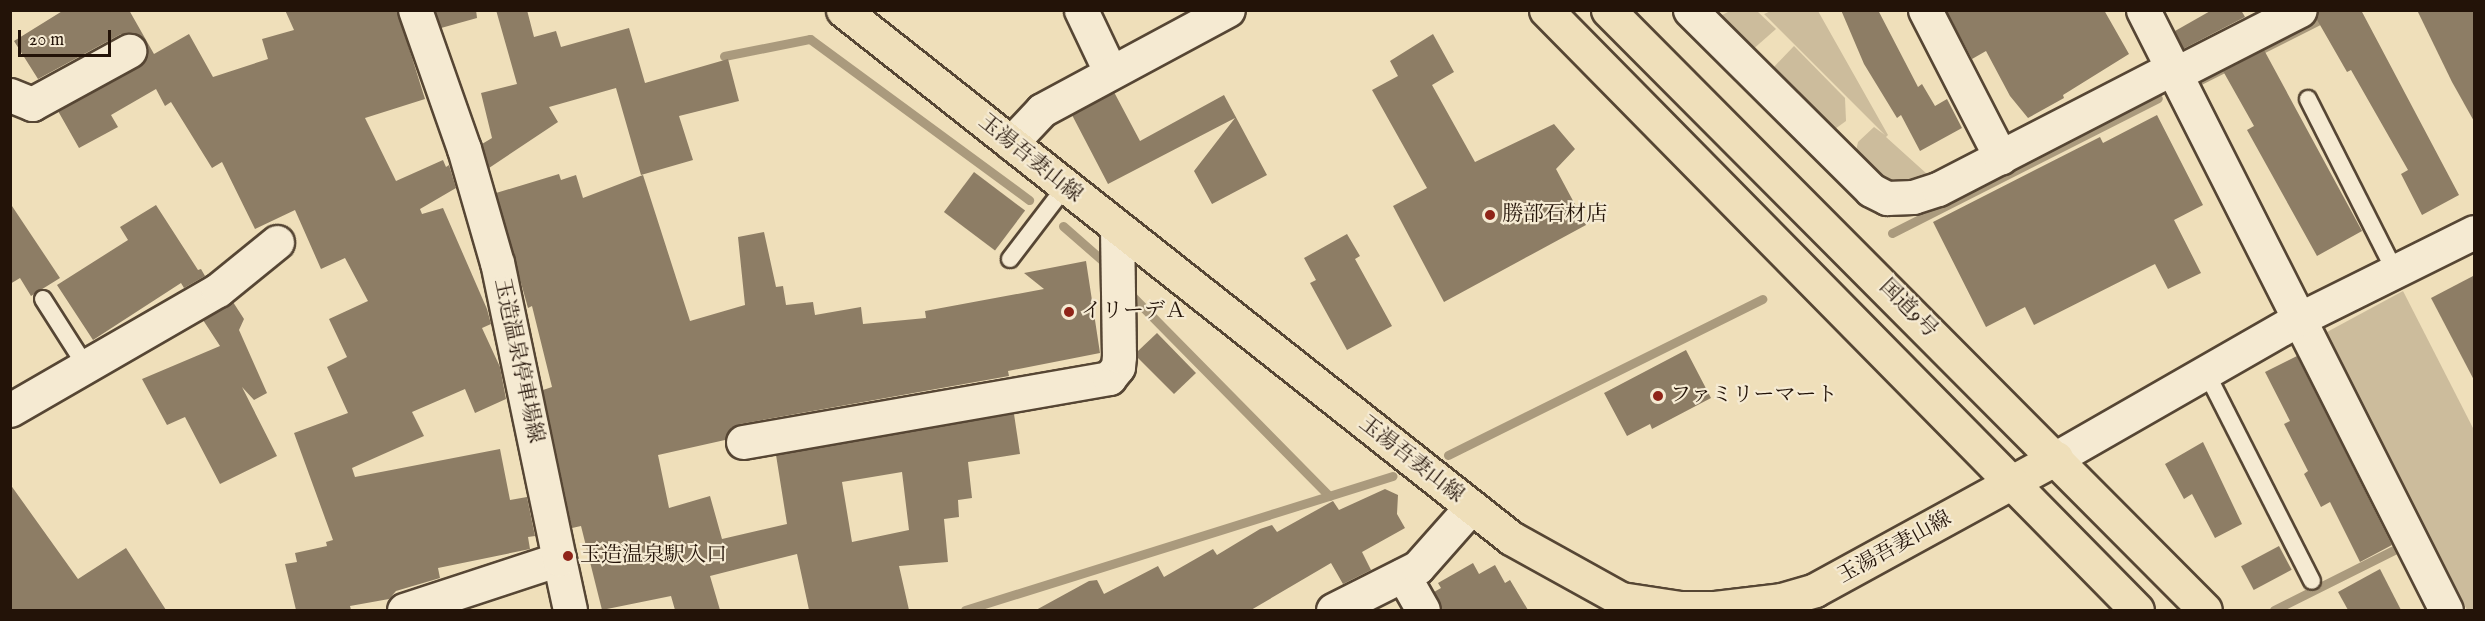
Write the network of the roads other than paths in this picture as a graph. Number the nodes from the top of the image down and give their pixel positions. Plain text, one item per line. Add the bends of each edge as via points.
1 (415, 10) edge
2 (843, 10) edge
3 (1081, 10) edge
4 (1228, 10) edge
5 (1546, 10) edge
6 (1608, 10) edge
7 (1690, 10) edge
8 (1925, 10) edge
9 (2143, 10) edge
10 (2300, 10) edge
11 (129, 51) dead end
12 (1110, 71) junction
13 (2173, 71) junction
14 (10, 95) edge
15 (2308, 99) dead end
16 (1011, 143) junction
17 (2001, 158) junction
18 (1065, 187) junction
19 (1117, 230) junction
20 (2475, 232) edge
21 (277, 242) dead end
22 (1010, 260) dead end
23 (2395, 271) junction
24 (43, 299) dead end
25 (2299, 319) junction
26 (85, 365) junction
27 (2206, 372) junction
28 (12, 407) edge
29 (743, 442) dead end
30 (2056, 458) junction
31 (2010, 484) junction
32 (1471, 507) junction
33 (559, 559) junction
34 (1403, 575) junction
35 (2312, 581) dead end
36 (1680, 609) edge
37 (404, 610) edge
38 (570, 610) edge
39 (1332, 610) edge
40 (1423, 610) edge
41 (2137, 610) edge
42 (2205, 610) edge
43 (2446, 610) edge

1 - 33 street, 玉造温泉停車場線 via 464,149 497,262
2 - 16 main road, 玉湯吾妻山線
3 - 12 street
4 - 12 street
5 - 31 main road
6 - 30 main road, 国道9号
7 - 17 street via 1871,190 1887,198 1913,197
8 - 17 street
9 - 13 street
10 - 13 street
11 - 14 street via 32,104
12 - 16 street via 1042,110
13 - 17 street
13 - 25 street
15 - 23 lane
16 - 18 main road, 玉湯吾妻山線
18 - 19 main road, 玉湯吾妻山線
18 - 22 lane
19 - 29 street via 1119,356 1118,367 1109,378
19 - 32 main road, 玉湯吾妻山線
20 - 23 street
21 - 26 street via 218,290
23 - 25 street
24 - 26 lane
25 - 27 street
25 - 43 street
26 - 28 street
27 - 30 street
27 - 35 lane
30 - 31 main road, 玉湯吾妻山線
30 - 42 main road, 国道9号
31 - 36 main road, 玉湯吾妻山線 via 1848,576 1815,590 1747,605
31 - 41 main road
32 - 34 street via 1436,550
32 - 36 main road, 玉湯吾妻山線 via 1555,565 1621,599
33 - 37 street
33 - 38 street, 玉造温泉停車場線
34 - 39 street
34 - 40 street

